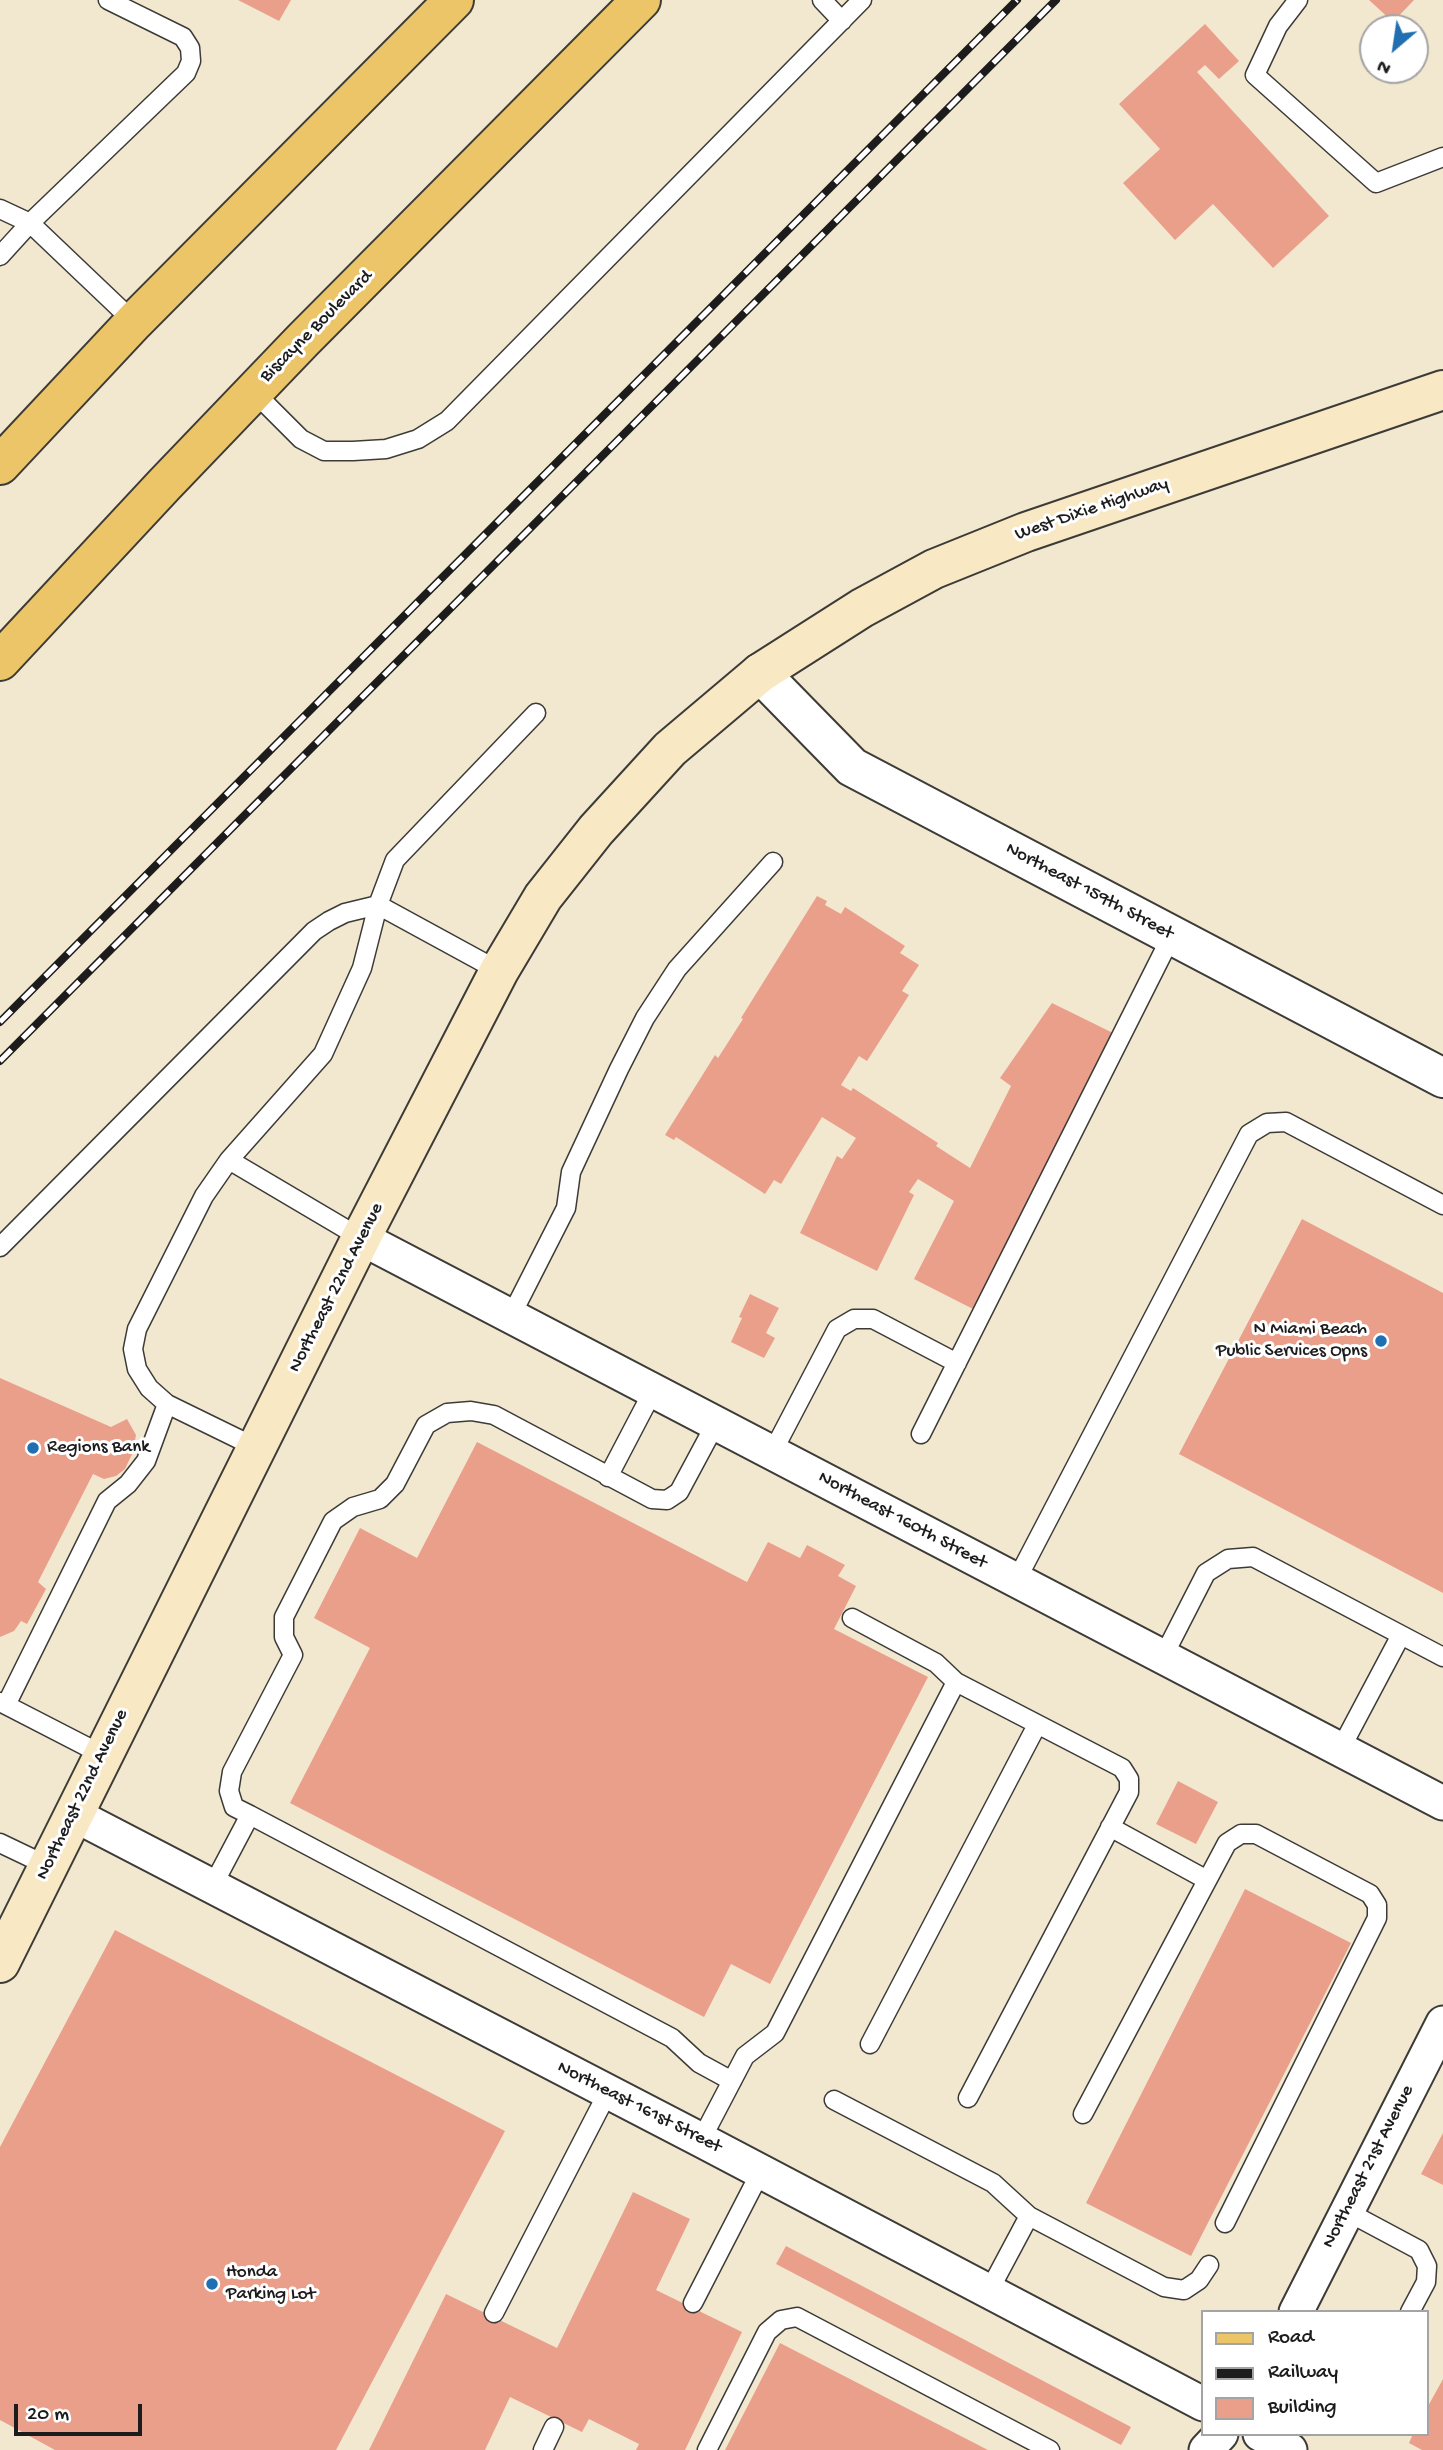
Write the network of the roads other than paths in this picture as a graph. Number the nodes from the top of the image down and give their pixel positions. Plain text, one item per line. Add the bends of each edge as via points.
1 (108, 0) edge
2 (454, 0) edge
3 (641, 0) edge
4 (822, 0) edge
5 (862, 0) edge
6 (1298, 0) edge
7 (842, 21) junction
8 (1443, 157) edge
9 (0, 209) edge
10 (30, 223) junction
11 (0, 256) edge
12 (134, 322) junction
13 (1443, 390) edge
14 (253, 391) junction
15 (0, 465) edge
16 (0, 661) edge
17 (760, 673) junction
18 (536, 713) dead end
19 (774, 862) dead end
20 (378, 905) junction
21 (1172, 935) junction
22 (499, 971) junction
23 (1443, 1078) edge
24 (229, 1160) junction
25 (1443, 1205) edge
26 (362, 1238) junction
27 (0, 1247) edge
28 (511, 1316) junction
29 (957, 1363) junction
30 (654, 1389) junction
31 (167, 1404) junction
32 (716, 1423) junction
33 (921, 1434) dead end
34 (257, 1448) junction
35 (772, 1453) junction
36 (608, 1476) junction
37 (1016, 1581) junction
38 (852, 1618) dead end
39 (1401, 1635) junction
40 (1163, 1657) junction
41 (1443, 1657) edge
42 (956, 1682) junction
43 (3, 1704) edge
44 (1037, 1725) junction
45 (1340, 1751) junction
46 (103, 1755) junction
47 (1443, 1803) edge
48 (73, 1814) junction
49 (250, 1815) junction
50 (1110, 1827) junction
51 (0, 1843) edge
52 (48, 1866) junction
53 (1207, 1880) junction
54 (212, 1887) junction
55 (0, 1963) edge
56 (1443, 2023) edge
57 (870, 2044) dead end
58 (732, 2081) junction
59 (608, 2092) junction
60 (968, 2098) dead end
61 (834, 2100) dead end
62 (1083, 2114) dead end
63 (701, 2140) junction
64 (761, 2171) junction
65 (1346, 2211) junction
66 (1029, 2216) junction
67 (1224, 2223) dead end
68 (1209, 2265) dead end
69 (989, 2291) junction
70 (693, 2304) dead end
71 (1297, 2310) edge
72 (1411, 2310) edge
73 (494, 2313) dead end
74 (1202, 2403) edge
75 (554, 2427) dead end
76 (1219, 2436) edge
77 (1264, 2436) edge
78 (543, 2450) edge
79 (707, 2450) edge
80 (1050, 2450) edge
81 (1206, 2450) edge
82 (1290, 2450) edge

1 - 10 lane via 183,37 191,61 186,73
2 - 12 main road
3 - 14 main road, Biscayne Boulevard
4 - 7 lane
5 - 7 lane
6 - 8 lane via 1278,26 1255,75 1376,183
7 - 14 lane via 447,421 418,439 386,449 324,450 301,439
9 - 10 lane
10 - 11 lane
10 - 12 lane
12 - 15 main road
13 - 17 main road, West Dixie Highway via 1026,532 934,569
14 - 16 main road, Biscayne Boulevard
17 - 21 street, Northeast 159th Street via 852,767
17 - 22 main road, Northeast 22nd Avenue via 670,749 596,830 543,897
18 - 20 lane via 395,860
19 - 28 lane via 677,969 645,1018 571,1172 566,1208
20 - 22 lane
20 - 24 lane via 362,968 323,1054
20 - 27 lane via 345,913 314,931
21 - 23 street, Northeast 159th Street
21 - 29 lane
22 - 26 main road, Northeast 22nd Avenue
24 - 26 lane
24 - 31 lane via 204,1196 137,1329 133,1349 137,1369
25 - 37 lane via 1286,1122 1267,1123 1249,1134
26 - 28 street, Northeast 160th Street
26 - 34 main road, Northeast 22nd Avenue
28 - 30 street, Northeast 160th Street
29 - 33 lane
29 - 35 lane via 873,1319 854,1319 837,1329
30 - 32 street, Northeast 160th Street
30 - 36 lane
31 - 34 lane
31 - 43 lane via 146,1461 107,1501
32 - 35 street, Northeast 160th Street
32 - 36 lane via 679,1492 667,1500 652,1499
34 - 46 main road, Northeast 22nd Avenue
35 - 37 street, Northeast 160th Street
36 - 49 lane via 494,1416 471,1411 447,1413 426,1425 396,1484 380,1499 353,1507 332,1521 284,1617 284,1637 293,1655 232,1772 229,1791 234,1807
37 - 40 street, Northeast 160th Street
38 - 42 lane via 936,1663
39 - 40 lane via 1253,1557 1228,1559 1206,1573
39 - 41 lane
39 - 45 lane
40 - 45 street, Northeast 160th Street
42 - 44 lane
42 - 58 lane via 775,2033 745,2056
43 - 46 lane
44 - 50 lane via 1122,1769 1129,1779 1129,1792
44 - 57 lane
45 - 47 street, Northeast 160th Street
46 - 48 main road, Northeast 22nd Avenue
48 - 52 main road, Northeast 22nd Avenue
48 - 54 street, Northeast 161st Street
49 - 54 lane
49 - 58 lane via 672,2038 699,2063
50 - 53 lane
50 - 60 lane
51 - 52 lane
52 - 55 main road, Northeast 22nd Avenue
53 - 62 lane
53 - 67 lane via 1227,1843 1241,1834 1256,1834 1370,1894 1377,1905 1377,1918
54 - 59 street, Northeast 161st Street
56 - 65 street, Northeast 21st Avenue
58 - 63 lane
59 - 63 street, Northeast 161st Street
59 - 73 lane
61 - 66 lane via 993,2183
63 - 64 street, Northeast 161st Street
64 - 69 street, Northeast 161st Street
64 - 70 lane
65 - 71 street, Northeast 21st Avenue
65 - 72 lane via 1419,2250 1427,2266 1426,2282
66 - 68 lane via 1164,2287 1184,2290 1199,2280
66 - 69 lane
69 - 74 street, Northeast 161st Street
75 - 78 lane
76 - 81 street
77 - 82 street
79 - 80 lane via 767,2332 781,2320 797,2318

